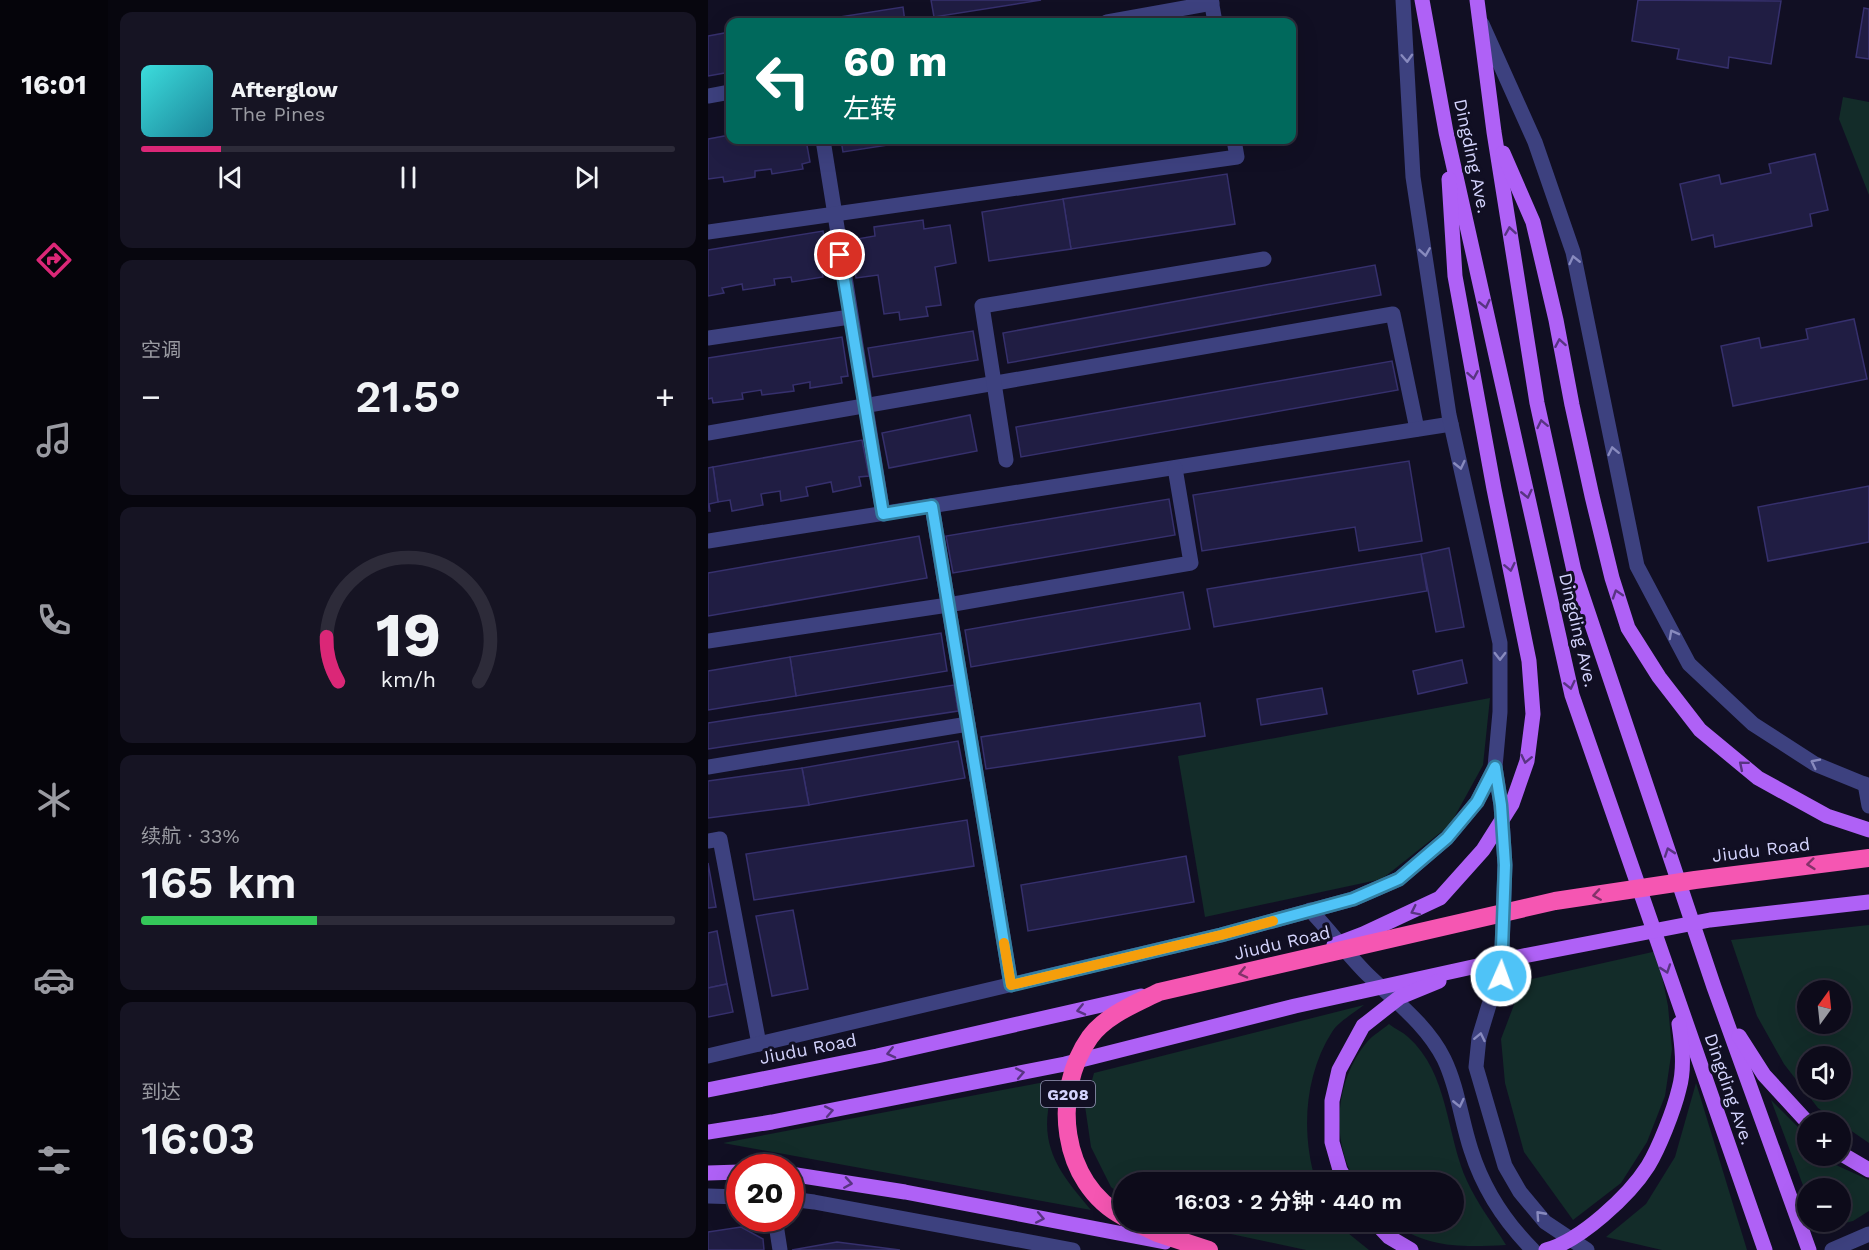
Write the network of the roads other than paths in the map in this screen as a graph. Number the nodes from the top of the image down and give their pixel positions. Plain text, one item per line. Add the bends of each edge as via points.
1 (1403, 0) edge
2 (1422, 0) edge
3 (1212, 2) edge
4 (1478, 8) edge
5 (1128, 18) edge
6 (1214, 18) edge
7 (726, 93) edge
8 (708, 96) edge
9 (1446, 132) junction
10 (1494, 132) junction
11 (823, 144) edge
12 (1235, 144) edge
13 (833, 214) junction
14 (708, 232) edge
15 (1264, 259) dead end
16 (850, 316) junction
17 (708, 338) edge
18 (994, 384) junction
19 (865, 407) junction
20 (1451, 424) junction
21 (1417, 429) junction
22 (708, 433) edge
23 (1006, 460) dead end
24 (1175, 468) junction
25 (932, 506) junction
26 (883, 514) junction
27 (708, 541) edge
28 (948, 604) junction
29 (708, 641) edge
30 (968, 724) junction
31 (708, 766) edge
32 (1495, 767) junction
33 (1867, 785) edge
34 (1869, 806) edge
35 (1869, 830) edge
36 (708, 841) edge
37 (1869, 858) edge
38 (1869, 902) edge
39 (1310, 910) junction
40 (1518, 957) junction
41 (1281, 964) junction
42 (1011, 985) junction
43 (1714, 987) junction
44 (1159, 992) junction
45 (1676, 994) junction
46 (759, 1044) junction
47 (708, 1056) edge
48 (708, 1090) edge
49 (1798, 1112) edge
50 (708, 1132) edge
51 (1851, 1159) edge
52 (1869, 1170) edge
53 (726, 1172) edge
54 (1341, 1172) edge
55 (708, 1173) edge
56 (804, 1176) edge
57 (708, 1196) edge
58 (726, 1197) edge
59 (804, 1201) edge
60 (1113, 1208) edge
61 (777, 1232) edge
62 (1155, 1232) edge
63 (1384, 1232) edge
64 (1869, 1234) edge
65 (780, 1250) edge
66 (1073, 1250) edge
67 (1208, 1250) edge
68 (1411, 1250) edge
69 (1533, 1250) edge
70 (1546, 1250) edge
71 (1587, 1250) edge
72 (1765, 1250) edge
73 (1809, 1250) edge
74 (1832, 1250) edge

1 -> 20 lane via 1413,177
2 - 9 main road, Dingding Ave.
3 - 5 lane
3 - 6 lane
4 - 10 main road, Dingding Ave.
33 -> 4 lane via 1815,764 1753,724 1689,664 1637,566 1573,252 1535,142
7 - 8 lane
9 -> 41 main road via 1455,276 1529,661 1533,714 1527,761 1512,804 1483,850 1440,898 1363,934
9 -> 45 main road, Dingding Ave. via 1572,695
35 -> 10 main road via 1827,816 1758,778 1700,730 1628,628 1592,496 1533,222
43 -> 10 main road, Dingding Ave. via 1574,571 1537,403
11 - 13 lane
12 - 13 lane via 1237,157
13 - 14 lane
13 - 16 lane
15 - 18 lane via 982,306
16 - 17 lane
16 - 19 lane
18 - 19 lane
18 - 21 lane via 1393,314
18 - 23 lane
19 - 22 lane
19 - 26 lane
20 - 21 lane
20 -> 32 lane via 1500,644
21 - 24 lane
24 - 25 lane
24 - 28 lane via 1191,563
25 - 26 lane
25 - 28 lane
26 - 27 lane
28 - 29 lane
28 - 30 lane
30 - 31 lane
30 - 42 lane
32 - 39 lane via 1477,802 1447,838 1399,879 1353,899
71 -> 32 lane via 1545,1222 1520,1192 1505,1166 1476,1067 1479,1038 1501,976 1505,865
33 - 34 lane
36 - 46 lane via 720,839
37 -> 41 highway, Jiudu Road via 1555,901
38 - 40 main road via 1710,920
39 - 42 lane
39 -> 69 lane via 1367,974 1407,1011 1443,1057 1455,1084 1472,1152 1491,1197 1513,1230
50 -> 40 main road via 1065,1064 1295,1006
40 - 54 main road via 1400,997 1364,1026 1339,1070 1332,1101 1332,1142
41 -> 44 highway, Jiudu Road
42 - 46 lane
43 - 49 main road via 1734,1029 1764,1075
43 - 73 main road, Dingding Ave.
44 -> 48 main road, Jiudu Road
44 - 60 highway, G208 via 1114,1015 1090,1036 1070,1076 1066,1127 1074,1161 1093,1192
45 - 70 main road via 1682,1049 1680,1087 1648,1166 1615,1205 1582,1231
45 - 72 main road, Dingding Ave.
46 - 47 lane
51 - 52 main road
53 - 55 main road
56 -> 67 main road
57 - 58 lane
59 - 66 lane
61 - 65 lane
62 - 67 highway
63 - 68 main road
64 - 74 lane

